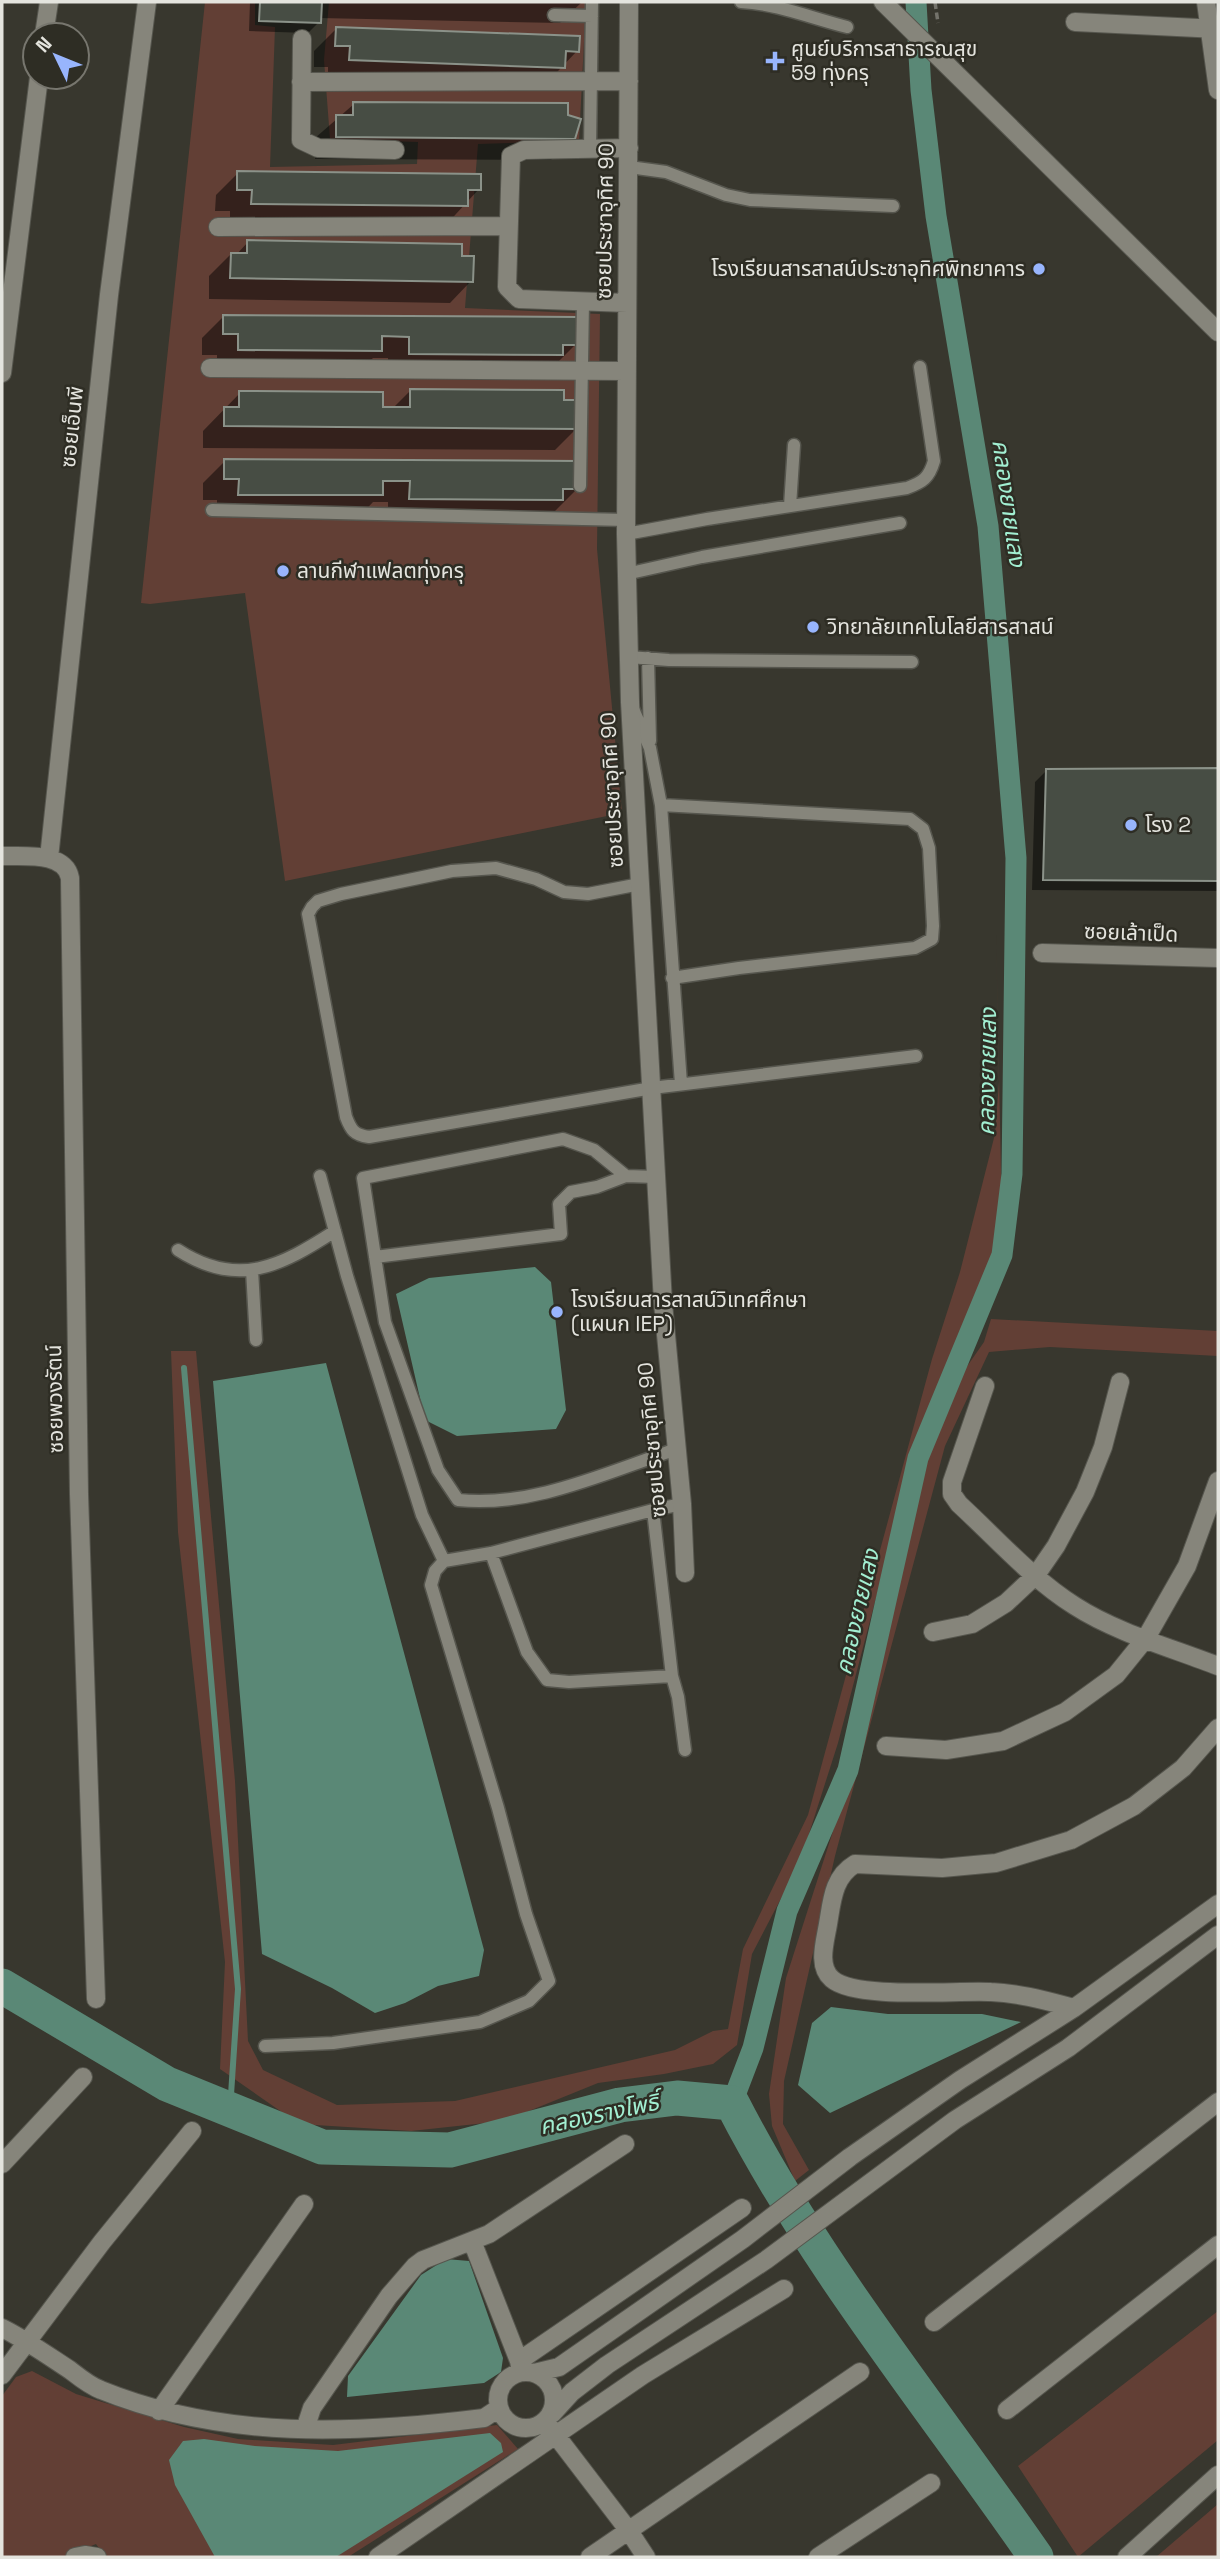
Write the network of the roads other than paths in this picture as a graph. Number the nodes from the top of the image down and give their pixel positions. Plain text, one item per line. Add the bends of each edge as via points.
1 (49, 2) edge
2 (147, 2) edge
3 (592, 2) edge
4 (629, 2) edge
5 (741, 2) edge
6 (1206, 2) edge
7 (888, 6) edge
8 (554, 15) dead end
9 (592, 16) junction
10 (46, 21) edge
11 (1075, 22) dead end
12 (847, 27) dead end
13 (1214, 29) edge
14 (302, 39) dead end
15 (591, 81) junction
16 (629, 81) junction
17 (301, 82) junction
18 (1218, 90) edge
19 (36, 91) edge
20 (590, 149) junction
21 (396, 150) dead end
22 (629, 158) junction
23 (893, 206) dead end
24 (508, 226) junction
25 (218, 227) dead end
26 (583, 302) junction
27 (627, 303) junction
28 (1218, 332) edge
29 (920, 366) dead end
30 (210, 368) dead end
31 (582, 370) junction
32 (626, 370) junction
33 (2, 373) edge
34 (794, 444) dead end
35 (580, 486) dead end
36 (790, 506) junction
37 (212, 510) dead end
38 (900, 523) dead end
39 (626, 527) junction
40 (626, 574) junction
41 (629, 657) junction
42 (648, 658) junction
43 (912, 662) dead end
44 (631, 702) junction
45 (650, 748) junction
46 (661, 805) junction
47 (2, 856) edge
48 (49, 858) junction
49 (640, 884) junction
50 (1042, 953) dead end
51 (1218, 958) edge
52 (672, 978) junction
53 (916, 1056) dead end
54 (681, 1084) junction
55 (652, 1088) junction
56 (320, 1176) dead end
57 (626, 1176) junction
58 (656, 1177) junction
59 (335, 1231) junction
60 (178, 1250) dead end
61 (375, 1257) junction
62 (252, 1270) junction
63 (256, 1340) dead end
64 (1120, 1382) dead end
65 (985, 1386) dead end
66 (677, 1450) junction
67 (1218, 1480) edge
68 (682, 1504) junction
69 (653, 1510) junction
70 (491, 1553) junction
71 (444, 1562) junction
72 (685, 1573) dead end
73 (1036, 1575) junction
74 (933, 1632) dead end
75 (1146, 1638) junction
76 (1218, 1666) edge
77 (672, 1676) junction
78 (1218, 1728) edge
79 (886, 1746) dead end
80 (685, 1750) dead end
81 (1218, 1904) edge
82 (1218, 1935) edge
83 (96, 1999) dead end
84 (1074, 2008) junction
85 (265, 2046) dead end
86 (83, 2077) dead end
87 (1218, 2102) edge
88 (192, 2131) dead end
89 (625, 2144) dead end
90 (2, 2164) edge
91 (304, 2204) dead end
92 (742, 2208) dead end
93 (472, 2241) junction
94 (1218, 2245) edge
95 (784, 2289) dead end
96 (934, 2322) dead end
97 (2, 2328) edge
98 (27, 2340) junction
99 (525, 2369) junction
100 (860, 2372) dead end
101 (2, 2375) edge
102 (499, 2408) junction
103 (159, 2410) junction
104 (1007, 2410) dead end
105 (551, 2423) junction
106 (305, 2429) junction
107 (1218, 2475) edge
108 (931, 2483) dead end
109 (629, 2531) junction
110 (75, 2557) edge
111 (97, 2557) edge
112 (378, 2557) edge
113 (590, 2557) edge
114 (646, 2557) edge
115 (818, 2557) edge
116 (1127, 2557) edge

1 - 10 street
2 - 48 street, ซอยเอ็นพี via 109,295
3 - 9 lane
4 - 16 street, ซอยประชาอุทิศ 90
5 - 12 lane via 788,9
6 - 13 street
7 - 28 street
8 - 9 lane
9 - 15 lane
11 - 13 street
13 - 18 street
14 - 17 street
15 - 16 street
15 - 17 street
15 - 20 lane
16 - 22 street, ซอยประชาอุทิศ 90
17 - 21 street via 301,140 318,148
19 - 33 street
20 - 22 street
20 - 24 street via 524,150 512,156
22 - 23 lane via 750,200
22 - 27 street, ซอยประชาอุทิศ 90
24 - 25 street
24 - 26 street via 507,287 519,299
26 - 27 street
26 - 31 lane
27 - 32 street, ซอยประชาอุทิศ 90
29 - 36 lane via 934,461 930,475 906,488
30 - 31 street
31 - 32 street
31 - 35 lane
32 - 39 street, ซอยประชาอุทิศ 90
34 - 36 lane
36 - 39 lane
37 - 39 lane
38 - 40 lane
39 - 40 street, ซอยประชาอุทิศ 90
40 - 41 street, ซอยประชาอุทิศ 90
41 - 42 lane
41 - 44 street, ซอยประชาอุทิศ 90
42 - 43 lane
42 - 45 lane
44 - 45 lane
44 - 49 street, ซอยประชาอุทิศ 90
45 - 46 lane
46 - 52 lane
46 - 52 lane via 910,819 923,828 929,848 933,926 932,939 926,943
47 - 48 street
48 - 83 street, ซอยพวงรัตน์ via 63,864 70,878 79,1494
49 - 55 street, ซอยประชาอุทิศ 90
49 - 55 lane via 588,894 564,892 496,868 452,871 341,894 318,901 308,914 346,1117 357,1135 369,1137
50 - 51 street, ซอยเล้าเป็ด
52 - 54 lane
53 - 54 lane
54 - 55 lane
55 - 58 street, ซอยประชาอุทิศ 90
56 - 59 lane
57 - 58 lane
57 - 61 lane via 571,1192 559,1204 561,1234
57 - 61 lane via 594,1150 563,1139 363,1178
58 - 66 street, ซอยประชาอุทิศ 90
59 - 62 lane via 297,1256
59 - 71 lane via 422,1514
60 - 62 lane via 195,1261
61 - 66 lane via 385,1322 439,1470 458,1500 484,1503 542,1494
62 - 63 lane
64 - 73 street via 1103,1447 1085,1492
65 - 73 street via 952,1482 952,1494
66 - 68 street, ซอยประชาอุทิศ 90
67 - 75 street via 1187,1566
68 - 69 lane
68 - 72 street, ซอยประชาอุทิศ 90
69 - 70 lane
69 - 77 lane
70 - 71 lane
70 - 77 lane via 527,1652 547,1680
71 - 85 lane via 431,1585 549,1981 529,2001 480,2022 333,2043
73 - 74 street via 1006,1603 972,1624
73 - 75 street via 1074,1606
75 - 76 street
75 - 79 street via 1116,1675 1092,1694 1003,1741 946,1750
77 - 80 lane
78 - 84 street via 1183,1768 1134,1806 1071,1839 996,1863 942,1868 855,1864 844,1871 835,1888 824,1945 824,1968 833,1980 894,1993 1018,1994
81 - 84 street
82 - 105 street via 1068,2048 955,2120 765,2260 607,2365 572,2392
84 - 99 street via 960,2080 559,2367
86 - 90 street
87 - 96 street
88 - 98 street
89 - 93 street via 506,2224
91 - 103 street
92 - 99 street
93 - 99 street
93 - 106 street via 423,2260 403,2278 312,2407
94 - 104 street
95 - 105 street via 643,2375
97 - 98 street
98 - 101 street
98 - 103 street via 98,2389
99 - 102 street via 503,2384
99 - 105 street via 553,2389
100 - 109 street
102 - 105 street via 516,2427
102 - 106 street via 484,2418 457,2421
103 - 106 street via 220,2424
105 - 109 street
105 - 112 street
107 - 116 street
108 - 115 street
109 - 113 street
109 - 114 street
110 - 111 street

